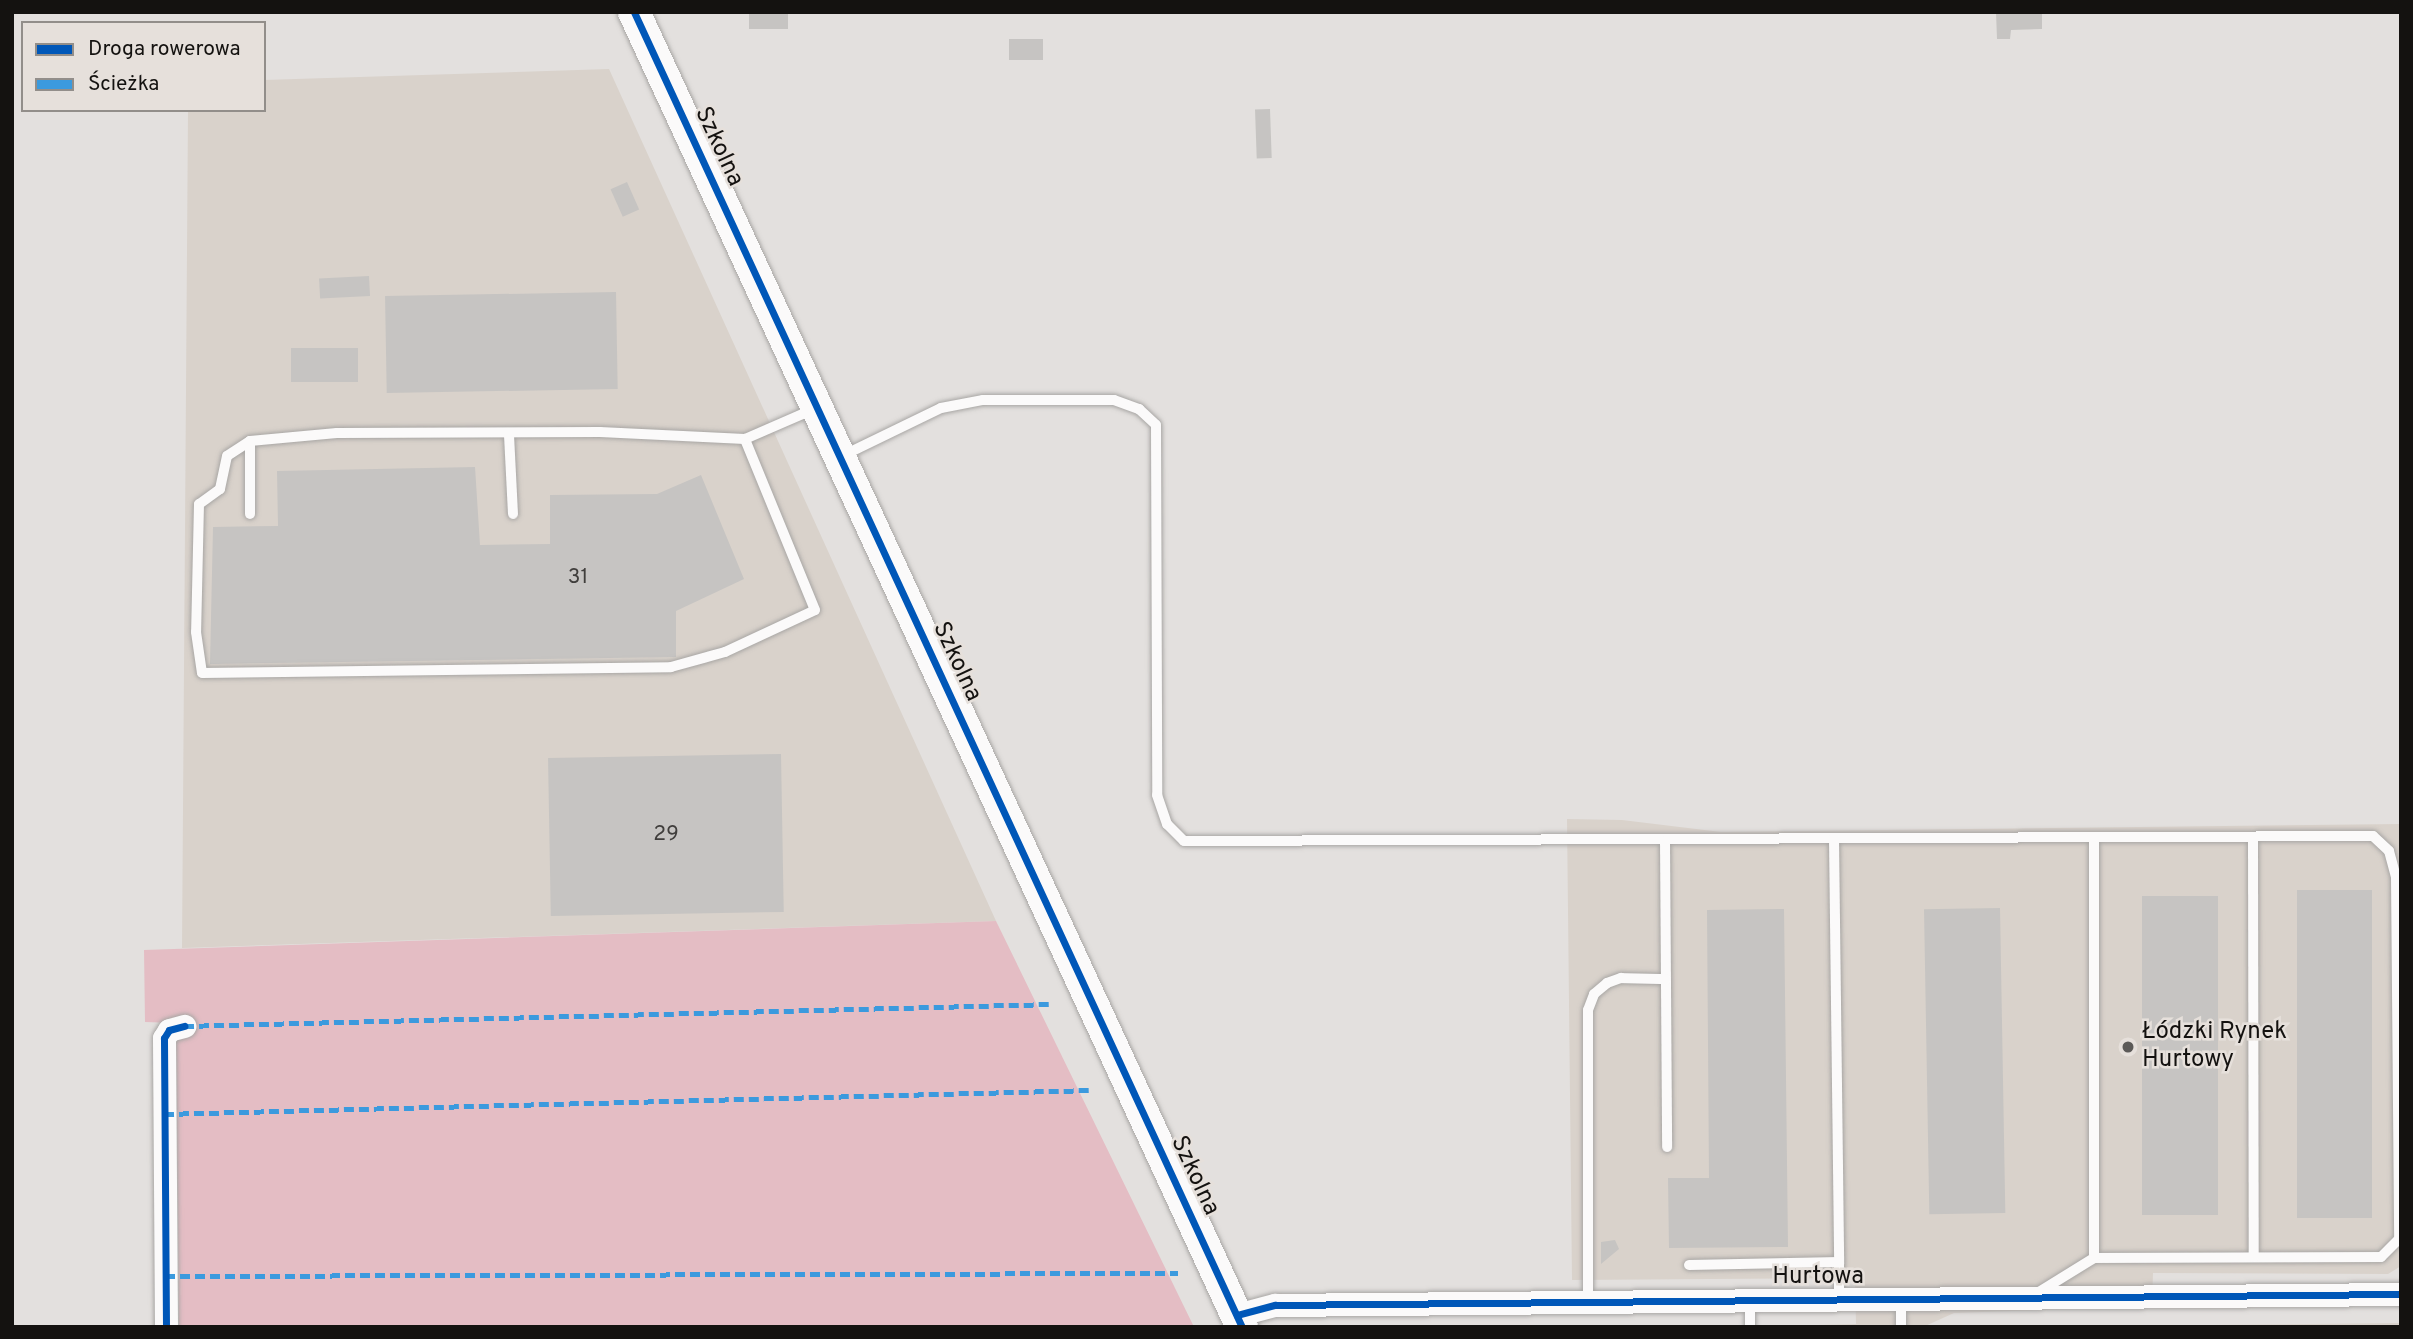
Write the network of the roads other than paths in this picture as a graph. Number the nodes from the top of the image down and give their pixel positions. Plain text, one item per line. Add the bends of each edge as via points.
1 (634, 12) edge
2 (817, 408) junction
3 (509, 435) junction
4 (745, 439) junction
5 (250, 441) junction
6 (840, 457) junction
7 (250, 514) dead end
8 (513, 514) dead end
9 (1834, 839) junction
10 (2253, 839) junction
11 (2094, 840) junction
12 (1665, 841) junction
13 (1666, 979) junction
14 (184, 1026) dead end
15 (1667, 1147) dead end
16 (2254, 1257) junction
17 (2094, 1258) junction
18 (1839, 1262) junction
19 (1689, 1265) dead end
20 (2401, 1294) edge
21 (2028, 1296) junction
22 (1750, 1297) junction
23 (1839, 1297) junction
24 (1901, 1297) junction
25 (1588, 1300) junction
26 (1240, 1321) edge
27 (166, 1327) edge
28 (1750, 1327) edge
29 (1901, 1327) edge

1 - 2 street, Szkolna
2 - 4 lane
2 - 6 street, Szkolna
3 - 4 lane via 600,432 670,439
3 - 5 lane via 337,433
3 - 8 lane
4 - 5 lane via 816,610 725,652 671,667 202,673 196,632 199,504 220,489 227,456
5 - 7 lane
6 - 12 lane via 940,408 983,400 1114,400 1139,409 1156,425 1157,795 1167,824 1184,841
6 - 26 street, Szkolna
9 - 11 lane
9 - 12 lane
9 - 18 lane
10 - 11 lane
10 - 16 lane
10 - 16 lane via 2373,836 2389,851 2396,877 2399,1238 2381,1257
11 - 17 lane
12 - 13 lane
13 - 15 lane
13 - 25 lane via 1621,978 1607,983 1594,994 1588,1010
14 - 27 street via 169,1030 164,1038
16 - 17 lane
17 - 21 lane
18 - 19 lane
18 - 23 lane
20 - 21 street, Hurtowa
21 - 24 street, Hurtowa
22 - 23 street, Hurtowa
22 - 25 street, Hurtowa
22 - 28 lane
23 - 24 street, Hurtowa
24 - 29 lane
25 - 26 street, Hurtowa via 1275,1305

